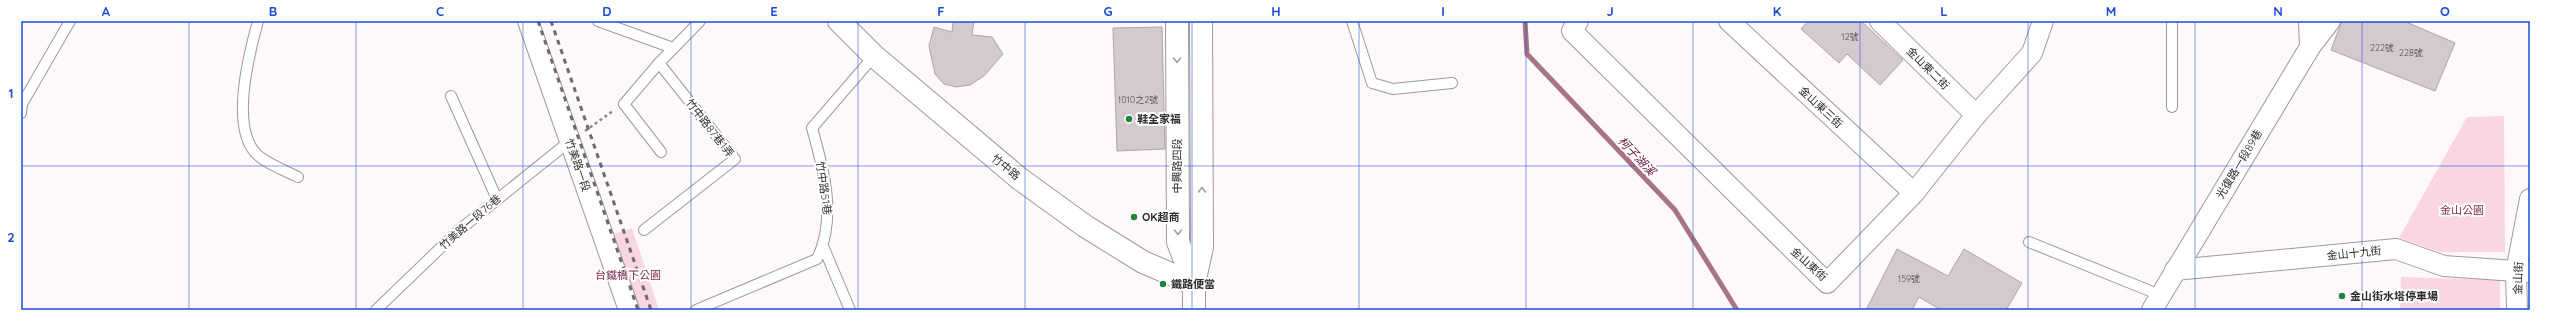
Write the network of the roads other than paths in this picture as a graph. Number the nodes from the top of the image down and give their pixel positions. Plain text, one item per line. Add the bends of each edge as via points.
1 (70, 21) edge
2 (258, 21) edge
3 (528, 21) edge
4 (598, 21) edge
5 (700, 21) edge
6 (839, 21) edge
7 (1177, 21) edge
8 (1201, 21) edge
9 (1352, 21) edge
10 (1578, 21) edge
11 (1729, 21) edge
12 (1880, 21) edge
13 (2043, 21) edge
14 (2172, 21) edge
15 (2309, 21) edge
16 (2330, 21) edge
17 (2310, 47) junction
18 (673, 48) junction
19 (874, 56) junction
20 (659, 63) junction
21 (1452, 83) dead end
22 (451, 96) dead end
23 (2172, 107) dead end
24 (21, 113) edge
25 (1976, 115) junction
26 (570, 142) junction
27 (661, 152) dead end
28 (298, 177) dead end
29 (1914, 193) junction
30 (497, 199) junction
31 (2530, 199) edge
32 (644, 230) dead end
33 (2029, 242) dead end
34 (823, 246) junction
35 (2175, 270) junction
36 (2523, 272) edge
37 (1194, 284) junction
38 (2156, 303) edge
39 (376, 310) edge
40 (628, 310) edge
41 (696, 310) edge
42 (850, 310) edge
43 (1194, 310) edge
44 (2517, 310) edge

1 - 24 lane via 22,104
2 - 28 lane via 243,104 246,135 259,157
3 - 26 street, 竹美路一段
4 - 18 lane
5 - 18 lane
6 - 19 main road, 竹中路
7 -> 37 main road, 中興路四段 via 1178,242
37 -> 8 main road, 中興路四段 via 1202,247
9 - 21 lane via 1372,83 1393,89
10 - 29 street, 金山東街 via 1572,31 1827,283
11 - 29 street, 金山東三街
12 - 25 street, 金山東二街
13 - 25 street, 金山東街 via 2032,53
14 - 23 lane
15 - 17 street
16 - 17 street, 光復路一段89巷
17 - 35 street, 光復路一段89巷
18 - 20 lane
19 - 34 lane, 竹中路51巷 via 812,128 824,179 829,220
19 - 37 main road, 竹中路 via 1020,179 1079,221 1144,262
20 - 27 lane via 624,104
20 - 32 lane, 竹中路87巷1弄 via 735,159
22 - 30 lane
25 - 29 street, 金山東街
26 - 30 lane, 竹美路一段76巷
26 - 40 street, 竹美路一段
30 - 39 lane, 竹美路一段76巷 via 458,230
31 - 36 street, 金山街
33 - 38 lane
34 - 41 lane, 竹中路51巷 via 816,259 810,263
34 - 42 lane
35 - 36 street, 金山十九街 via 2396,249 2444,266
35 - 38 street, 光復路一段89巷
36 - 44 street, 金山街
37 - 43 main road, 中興路四段

